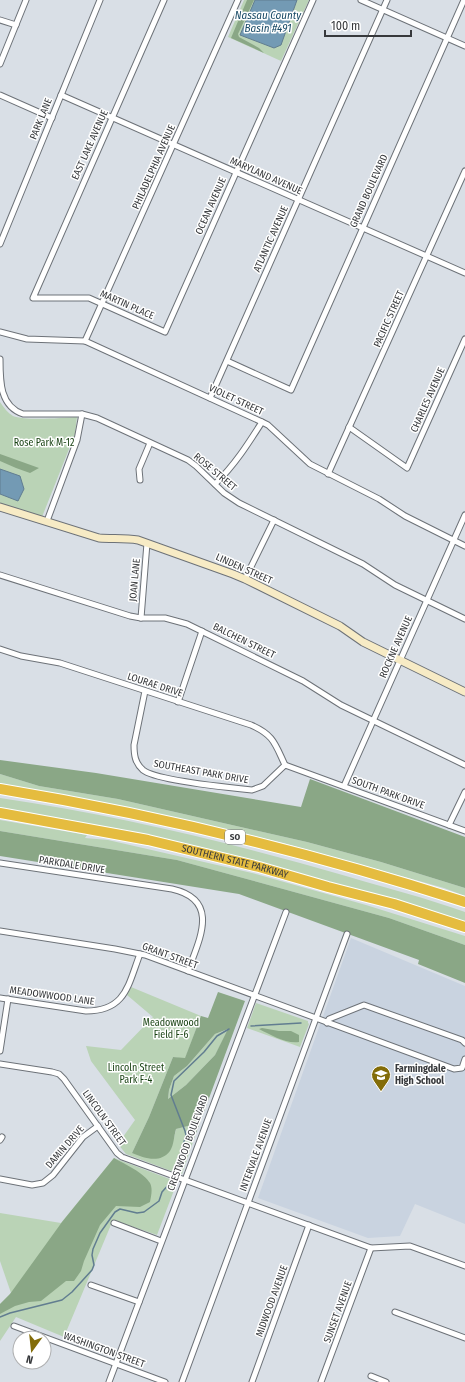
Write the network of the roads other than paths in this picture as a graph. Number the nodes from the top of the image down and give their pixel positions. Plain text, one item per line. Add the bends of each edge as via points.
1 (26, 0) edge
2 (100, 0) edge
3 (164, 0) edge
4 (238, 0) edge
5 (313, 0) edge
6 (361, 0) edge
7 (387, 0) edge
8 (464, 0) edge
9 (383, 10) junction
10 (0, 20) edge
11 (16, 25) junction
12 (447, 38) junction
13 (465, 46) edge
14 (0, 64) edge
15 (0, 95) edge
16 (61, 95) junction
17 (111, 117) junction
18 (52, 118) junction
19 (174, 145) junction
20 (465, 171) edge
21 (236, 172) junction
22 (298, 200) junction
23 (363, 228) junction
24 (0, 244) edge
25 (427, 256) junction
26 (465, 273) edge
27 (33, 298) joint
28 (102, 304) junction
29 (0, 332) edge
30 (164, 332) joint
31 (465, 339) edge
32 (85, 341) junction
33 (0, 359) edge
34 (227, 361) junction
35 (210, 398) junction
36 (82, 414) junction
37 (262, 422) junction
38 (349, 427) junction
39 (150, 443) junction
40 (328, 474) junction
41 (140, 480) dead end
42 (215, 484) junction
43 (0, 507) edge
44 (465, 515) edge
45 (274, 520) junction
46 (47, 521) junction
47 (454, 540) junction
48 (147, 543) junction
49 (465, 546) edge
50 (0, 575) edge
51 (245, 579) junction
52 (427, 600) junction
53 (140, 618) junction
54 (465, 619) edge
55 (202, 631) junction
56 (0, 649) edge
57 (400, 660) junction
58 (145, 691) junction
59 (465, 692) edge
60 (178, 702) junction
61 (374, 720) junction
62 (285, 765) junction
63 (465, 765) edge
64 (344, 786) junction
65 (0, 789) edge
66 (465, 792) edge
67 (0, 813) edge
68 (449, 825) junction
69 (465, 831) edge
70 (0, 863) edge
71 (465, 902) edge
72 (286, 912) dead end
73 (465, 927) edge
74 (0, 931) edge
75 (347, 934) dead end
76 (140, 954) junction
77 (188, 971) junction
78 (254, 996) junction
79 (0, 998) edge
80 (8, 999) junction
81 (315, 1019) junction
82 (327, 1023) junction
83 (465, 1043) edge
84 (0, 1051) edge
85 (465, 1059) edge
86 (0, 1064) edge
87 (98, 1126) junction
88 (0, 1179) edge
89 (185, 1180) junction
90 (248, 1203) junction
91 (114, 1223) dead end
92 (309, 1225) junction
93 (161, 1241) junction
94 (371, 1248) junction
95 (465, 1266) edge
96 (91, 1285) dead end
97 (139, 1302) junction
98 (395, 1312) dead end
99 (14, 1326) dead end
100 (465, 1338) edge
101 (116, 1364) junction
102 (370, 1376) dead end
103 (109, 1382) edge
104 (165, 1382) edge
105 (182, 1382) edge
106 (252, 1382) edge
107 (322, 1382) edge
108 (386, 1382) edge

1 - 11 street
2 - 16 street, PARK LANE
3 - 17 street, EAST LAKE AVENUE
4 - 19 street, PHILADELPHIA AVENUE
5 - 21 street, OCEAN AVENUE
6 - 9 street
7 - 9 street, ATLANTIC AVENUE
8 - 12 street, GRAND BOULEVARD
9 - 12 street
9 - 22 street, ATLANTIC AVENUE
10 - 11 street
11 - 14 street
12 - 13 street
12 - 23 street, GRAND BOULEVARD
15 - 18 street
16 - 17 street, MARYLAND AVENUE
16 - 18 street, PARK LANE
17 - 19 street, MARYLAND AVENUE
17 - 27 street, EAST LAKE AVENUE
18 - 24 street, PARK LANE
19 - 21 street, MARYLAND AVENUE
19 - 28 street, PHILADELPHIA AVENUE
20 - 25 street, PACIFIC STREET
21 - 22 street, MARYLAND AVENUE
21 - 30 street, OCEAN AVENUE
22 - 23 street, MARYLAND AVENUE
22 - 34 street, ATLANTIC AVENUE
23 - 25 street, MARYLAND AVENUE
23 - 34 street, GRAND BOULEVARD via 291,390
25 - 26 street, MARYLAND AVENUE
25 - 38 street, PACIFIC STREET
27 - 28 street, MARTIN PLACE via 89,298
28 - 30 street, MARTIN PLACE
28 - 32 street, PHILADELPHIA AVENUE
29 - 32 street, VIOLET STREET via 28,339
31 - 38 street, CHARLES AVENUE via 407,468
32 - 35 street, VIOLET STREET
33 - 36 street, ROSE STREET via 0,390 3,400 15,412
34 - 35 street, ATLANTIC AVENUE
35 - 37 street, VIOLET STREET
36 - 39 street, ROSE STREET via 97,418
36 - 46 street via 77,440
37 - 40 street, VIOLET STREET via 310,464
37 - 42 street via 238,459
38 - 40 street, PACIFIC STREET
39 - 41 street via 139,469
39 - 42 street, ROSE STREET via 188,460
40 - 47 street, VIOLET STREET
42 - 45 street, ROSE STREET via 224,494
43 - 46 street, LINDEN STREET
44 - 47 street, ROCKNE AVENUE
45 - 51 street
45 - 52 street, ROSE STREET via 363,564 395,585
46 - 48 street, LINDEN STREET via 98,538 128,538
47 - 49 street, VIOLET STREET
47 - 52 street, ROCKNE AVENUE
48 - 51 street, LINDEN STREET
48 - 53 street, JOAN LANE
50 - 53 street, BALCHEN STREET
51 - 57 street, LINDEN STREET via 340,626 363,642
52 - 54 street, ROSE STREET
52 - 57 street, ROCKNE AVENUE
53 - 55 street, BALCHEN STREET via 174,619
55 - 60 street
55 - 61 street, BALCHEN STREET via 303,681 341,705
56 - 58 street, LOURAE DRIVE via 60,663
57 - 59 street, LINDEN STREET
57 - 61 street, ROCKNE AVENUE
58 - 60 street, LOURAE DRIVE
58 - 62 street, SOUTHEAST PARK DRIVE via 134,753 138,765 148,773 252,790 263,786
60 - 62 street, LOURAE DRIVE via 263,730 274,741
61 - 63 street, BALCHEN STREET
61 - 64 street, ROCKNE AVENUE
62 - 64 street, SOUTH PARK DRIVE
64 - 68 street, SOUTH PARK DRIVE
65 - 71 highway, SO via 210,831 364,871
66 - 68 street
67 - 73 highway, SOUTHERN STATE PARKWAY / SO via 141,839 259,867 394,904
68 - 69 street, SOUTH PARK DRIVE
70 - 77 street, PARKDALE DRIVE via 183,892 193,898 199,906 203,919 203,928
72 - 78 street, CRESTWOOD BOULEVARD
74 - 76 street, GRANT STREET
75 - 81 street, INTERVALE AVENUE
76 - 77 street, GRANT STREET
76 - 80 street, MEADOWWOOD LANE via 124,994 117,1002 106,1008 86,1011
77 - 78 street, GRANT STREET
78 - 81 street, GRANT STREET
78 - 89 street, CRESTWOOD BOULEVARD
79 - 80 street, MEADOWWOOD LANE
80 - 84 street
81 - 82 street, GRANT STREET
81 - 90 street, INTERVALE AVENUE
82 - 83 street via 329,1019 364,1005
82 - 85 street, GRANT STREET via 454,1069 462,1068
86 - 87 street, LINCOLN STREET via 59,1074
87 - 88 street, DAMIN DRIVE via 83,1137 43,1184 32,1185
87 - 89 street, LINCOLN STREET via 122,1156
89 - 90 street, LINCOLN STREET
89 - 93 street, CRESTWOOD BOULEVARD
90 - 92 street, LINCOLN STREET
90 - 105 street, INTERVALE AVENUE
91 - 93 street
92 - 94 street, LINCOLN STREET
92 - 106 street, MIDWOOD AVENUE
93 - 97 street, CRESTWOOD BOULEVARD
94 - 95 street, LINCOLN STREET via 410,1246
94 - 107 street, SUNSET AVENUE
96 - 97 street
97 - 101 street, CRESTWOOD BOULEVARD
98 - 100 street
99 - 101 street, WASHINGTON STREET
101 - 103 street, CRESTWOOD BOULEVARD
101 - 104 street, WASHINGTON STREET
102 - 108 street

